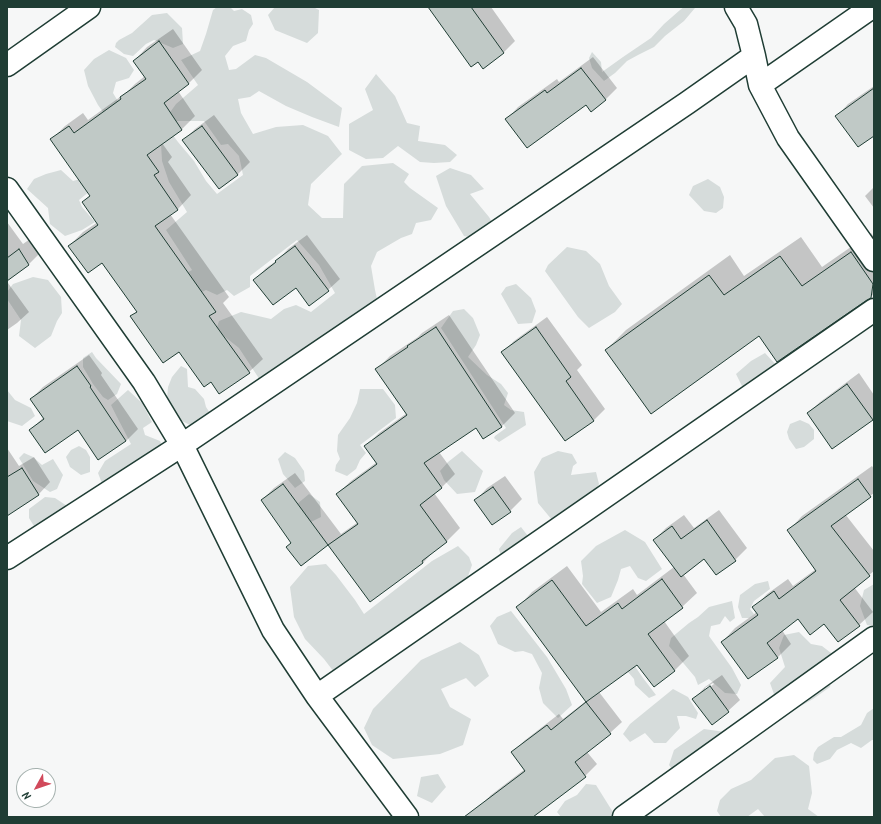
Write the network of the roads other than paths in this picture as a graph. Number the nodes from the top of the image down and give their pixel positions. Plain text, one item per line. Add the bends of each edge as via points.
1 (89, 7) edge
2 (736, 7) edge
3 (872, 7) edge
4 (754, 56) junction
5 (7, 64) edge
6 (760, 85) junction
7 (7, 189) edge
8 (874, 260) edge
9 (874, 310) edge
10 (182, 445) junction
11 (7, 558) edge
12 (874, 638) edge
13 (317, 696) junction
14 (407, 817) edge
15 (624, 817) edge

1 - 5 street
2 - 4 street via 746,24
3 - 6 street
4 - 6 street
4 - 10 street
6 - 8 street via 788,138
7 - 10 street via 144,382
9 - 13 street
10 - 11 street
10 - 13 street via 272,630
12 - 15 street
13 - 14 street

